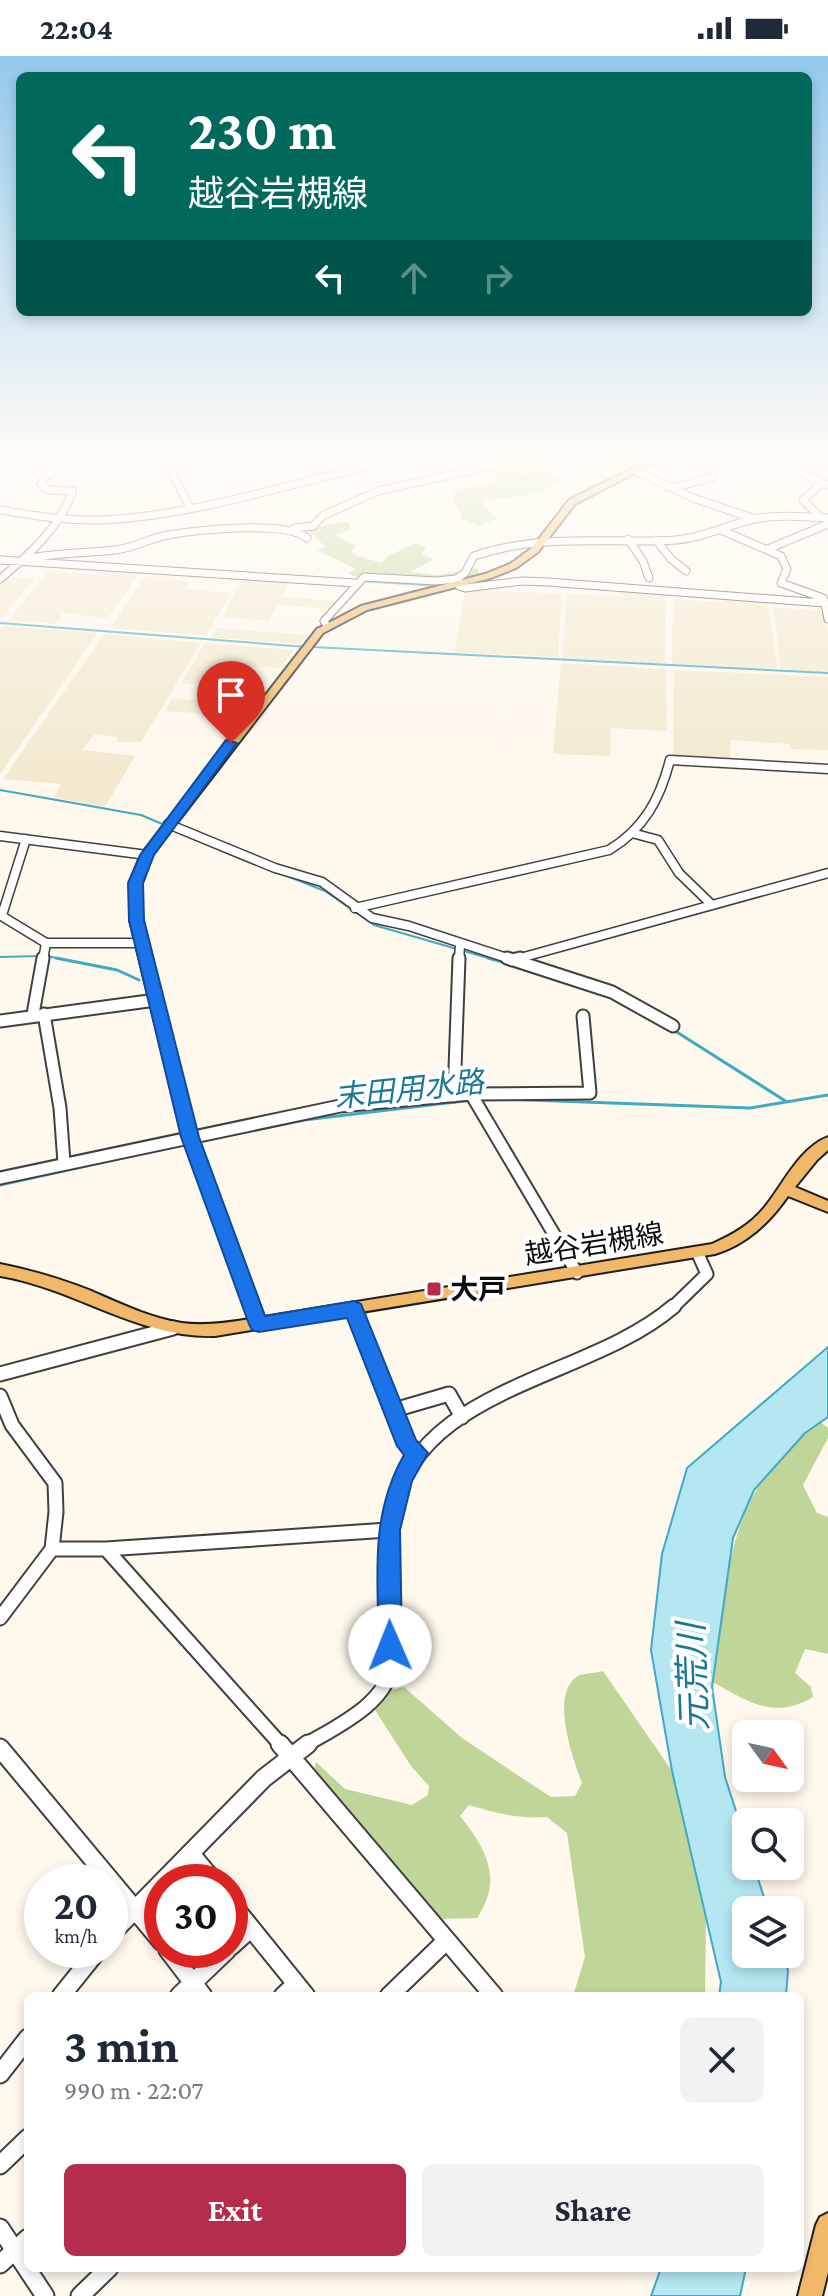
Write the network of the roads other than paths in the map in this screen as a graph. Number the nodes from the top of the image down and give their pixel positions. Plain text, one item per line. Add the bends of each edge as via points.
1 (16, 566) edge
2 (103, 566) edge
3 (469, 566) edge
4 (514, 566) edge
5 (645, 566) edge
6 (679, 566) edge
7 (786, 566) edge
8 (686, 571) dead end
9 (649, 578) dead end
10 (0, 579) edge
11 (457, 582) junction
12 (355, 583) junction
13 (825, 600) edge
14 (828, 619) edge
15 (327, 626) junction
16 (828, 769) edge
17 (168, 824) junction
18 (632, 833) junction
19 (0, 836) edge
20 (26, 839) junction
21 (147, 855) junction
22 (828, 873) edge
23 (712, 905) junction
24 (355, 908) junction
25 (1, 915) edge
26 (46, 943) junction
27 (141, 943) junction
28 (460, 945) junction
29 (512, 960) junction
30 (156, 1000) junction
31 (39, 1014) junction
32 (583, 1016) dead end
33 (0, 1021) edge
34 (673, 1026) dead end
35 (471, 1094) junction
36 (454, 1096) junction
37 (190, 1137) junction
38 (828, 1142) edge
39 (64, 1163) junction
40 (0, 1178) edge
41 (787, 1190) junction
42 (828, 1207) edge
43 (698, 1254) junction
44 (0, 1270) edge
45 (577, 1273) junction
46 (354, 1309) junction
47 (259, 1324) junction
48 (173, 1328) junction
49 (0, 1374) edge
50 (0, 1396) edge
51 (394, 1410) junction
52 (462, 1417) junction
53 (417, 1453) junction
54 (388, 1530) junction
55 (52, 1549) junction
56 (106, 1549) junction
57 (0, 1618) edge
58 (0, 1748) edge
59 (290, 1756) junction
60 (191, 1854) junction
61 (199, 1864) edge
62 (134, 1905) junction
63 (128, 1912) edge
64 (144, 1918) edge
65 (248, 1924) edge
66 (251, 1928) junction
67 (248, 1931) edge
68 (445, 1942) junction
69 (84, 1968) edge
70 (182, 1968) edge
71 (214, 1968) edge
72 (198, 1989) edge
73 (64, 1992) edge
74 (295, 1992) edge
75 (393, 1992) edge
76 (490, 1992) edge
77 (24, 2043) edge
78 (0, 2074) edge
79 (24, 2142) edge
80 (0, 2165) edge
81 (828, 2225) edge
82 (0, 2228) edge
83 (21, 2244) edge
84 (0, 2264) edge
85 (34, 2272) edge
86 (105, 2272) edge
87 (45, 2296) edge
88 (80, 2296) edge
89 (810, 2296) edge

1 - 10 street
2 - 12 street
3 - 11 street
4 - 11 main road
5 - 9 street
6 - 8 street
7 - 13 street via 781,583
11 - 12 street via 370,576
11 - 13 street via 465,588 548,582
11 - 15 main road via 364,608
12 - 15 street via 324,621
13 - 14 street
15 - 17 main road via 303,649
16 - 18 street via 670,760 652,812
17 - 21 main road
17 - 24 street via 322,882
18 - 23 street via 658,840 679,873
18 - 24 street via 609,850
19 - 20 street
20 - 21 street
20 - 25 street
21 - 27 main road via 134,894
22 - 23 street
23 - 29 street
24 - 28 street
25 - 26 street
26 - 27 street
26 - 31 street
27 - 30 main road
28 - 29 street
28 - 36 street
29 - 34 street via 612,992
30 - 31 street
30 - 37 main road
31 - 33 street
31 - 39 street via 60,1108
32 - 35 street via 590,1093
35 - 36 street
35 - 45 street
36 - 37 street via 340,1106
37 - 39 street
37 - 47 main road
38 - 41 main road, 越谷岩槻線
39 - 40 street
41 - 42 main road
41 - 43 main road, 越谷岩槻線 via 745,1236
43 - 45 main road, 越谷岩槻線
43 - 52 street via 707,1274 633,1336
44 - 48 main road, 越谷岩槻線 via 49,1280
45 - 46 main road, 越谷岩槻線
46 - 47 main road, 越谷岩槻線
46 - 51 street
47 - 48 main road, 越谷岩槻線
48 - 49 street
50 - 55 street via 12,1425 55,1483
51 - 52 street via 449,1394
51 - 53 street via 408,1446
52 - 53 street
53 - 54 street via 401,1480
54 - 56 street
54 - 59 street via 391,1675 374,1699
55 - 56 street
55 - 57 street
56 - 59 street
58 - 62 street
59 - 60 street
59 - 68 street
60 - 61 street
60 - 62 street
62 - 63 street
62 - 64 street
65 - 66 street
66 - 67 street
66 - 74 street
68 - 75 street
68 - 76 street
69 - 73 street
70 - 72 street
71 - 72 street
77 - 78 street
79 - 80 street
81 - 89 main road
82 - 83 street
83 - 84 street
85 - 87 street
86 - 88 street

